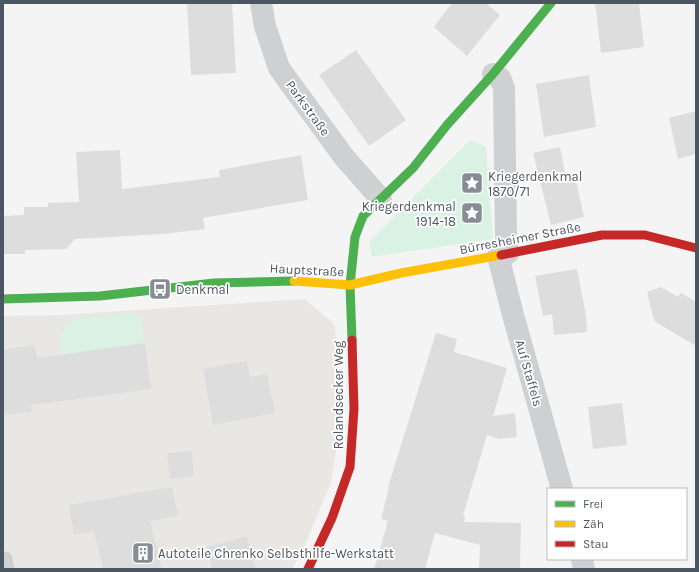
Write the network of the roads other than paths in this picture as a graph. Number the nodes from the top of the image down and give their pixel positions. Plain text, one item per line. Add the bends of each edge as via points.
1 (261, 3) edge
2 (551, 3) edge
3 (493, 74) junction
4 (381, 199) junction
5 (696, 248) edge
6 (503, 255) junction
7 (350, 285) junction
8 (3, 299) edge
9 (562, 488) edge
10 (308, 569) edge

1 - 4 street, Parkstraße via 265,26 279,68 344,157
2 - 3 street, Hauptstraße
3 - 4 street, Hauptstraße via 413,168
3 - 6 street, Auf Staffels via 500,78 504,88 506,237
4 - 7 street, Hauptstraße via 363,216 355,237
5 - 6 street, Bürresheimer Straße via 645,235 602,235
6 - 7 street, Bürresheimer Straße
6 - 9 street, Auf Staffels via 513,316
7 - 8 street, Hauptstraße via 286,280 214,283 100,296
7 - 10 street, Rolandsecker Weg via 354,409 350,467 332,518

